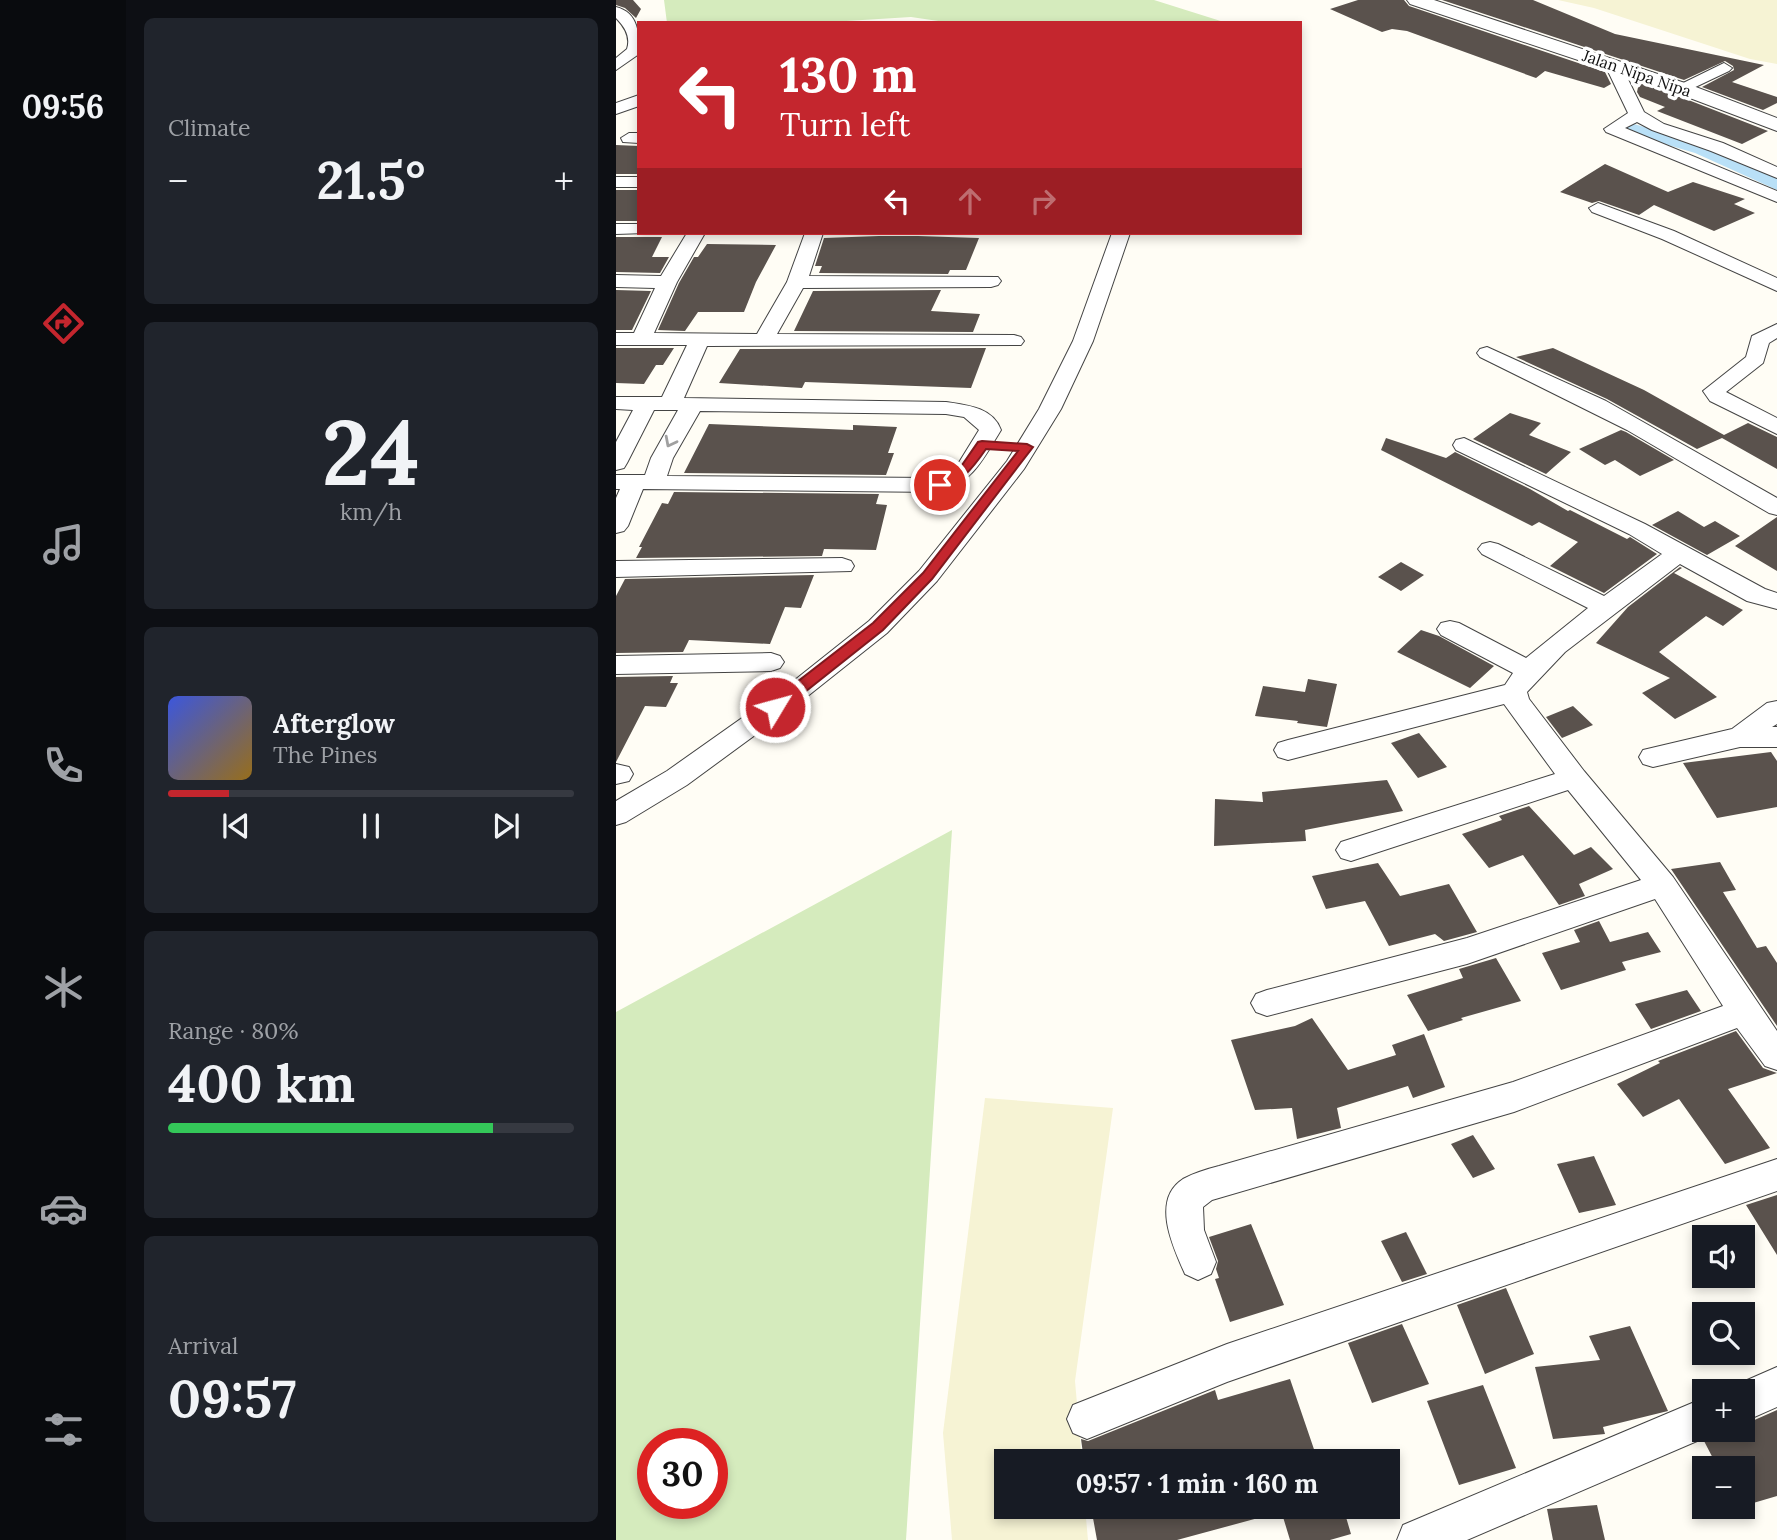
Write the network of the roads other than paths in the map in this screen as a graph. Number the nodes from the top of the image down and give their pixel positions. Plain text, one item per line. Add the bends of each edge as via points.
1 (1416, 0) edge
2 (618, 14) edge
3 (616, 65) edge
4 (1613, 65) junction
5 (1724, 68) dead end
6 (1681, 88) junction
7 (637, 101) edge
8 (616, 109) edge
9 (616, 117) edge
10 (1624, 121) junction
11 (1777, 125) edge
12 (628, 135) edge
13 (1777, 173) edge
14 (637, 181) edge
15 (618, 182) dead end
16 (1777, 197) edge
17 (1598, 208) dead end
18 (616, 229) edge
19 (637, 229) edge
20 (695, 235) edge
21 (813, 235) edge
22 (1120, 235) edge
23 (616, 281) edge
24 (991, 281) dead end
25 (667, 282) junction
26 (797, 282) junction
27 (1777, 285) edge
28 (1777, 330) edge
29 (616, 339) edge
30 (641, 339) junction
31 (700, 339) junction
32 (764, 339) junction
33 (1014, 341) dead end
34 (1487, 353) dead end
35 (616, 403) edge
36 (647, 403) junction
37 (670, 404) junction
38 (692, 405) junction
39 (1777, 427) edge
40 (982, 445) junction
41 (1464, 445) dead end
42 (1027, 447) junction
43 (616, 463) edge
44 (635, 482) edge
45 (1777, 508) edge
46 (616, 526) edge
47 (1490, 549) dead end
48 (1679, 553) junction
49 (842, 566) dead end
50 (616, 569) edge
51 (1777, 601) edge
52 (1606, 607) junction
53 (1450, 629) dead end
54 (771, 662) dead end
55 (616, 665) edge
56 (1522, 682) junction
57 (1777, 710) edge
58 (1740, 737) junction
59 (1777, 737) edge
60 (1288, 750) dead end
61 (1653, 757) dead end
62 (1574, 778) junction
63 (616, 814) edge
64 (1351, 850) dead end
65 (1662, 886) junction
66 (1267, 1003) dead end
67 (1744, 1012) junction
68 (1777, 1056) edge
69 (1777, 1175) edge
70 (1198, 1262) dead end
71 (1777, 1387) edge
72 (1755, 1397) edge
73 (1087, 1419) dead end
74 (1692, 1423) edge
75 (1418, 1540) edge

1 - 4 street, Jalan Nipa Nipa
2 - 3 street via 628,19 636,47
4 - 6 street, Jalan Nipa Nipa
4 - 10 street
5 - 6 street
6 - 11 street, Jalan Nipa Nipa
7 - 8 street
9 - 12 street
10 - 13 street via 1717,147
10 - 16 street via 1615,132
14 - 15 street
17 - 27 street via 1668,234
18 - 19 street
20 - 25 street
21 - 26 street
22 - 42 street via 1083,341
23 - 25 street
24 - 26 street
25 - 30 street
26 - 32 street
28 - 39 street via 1759,340 1752,363 1714,391
29 - 30 street
30 - 31 street
31 - 32 street
31 - 37 street
32 - 33 street
34 - 45 street via 1610,411
35 - 36 street
36 - 37 street
36 - 43 street
37 - 38 street
38 - 40 street via 946,408 970,412 988,424 990,430
38 -> 44 street via 662,458
40 - 42 street
40 - 44 street via 967,468 940,485
41 - 48 street
42 - 63 street via 928,576 878,627 677,778
44 - 46 street
47 - 52 street
48 - 51 street via 1756,595
48 - 52 street
49 - 50 street
52 - 56 street via 1549,652
53 - 56 street
54 - 55 street
56 - 60 street
56 - 62 street via 1516,701
57 - 58 street
58 - 59 street
58 - 61 street
62 - 64 street
62 - 65 street
65 - 66 street via 1467,951
65 - 67 street
67 - 68 street
67 - 70 street via 1514,1097 1197,1191 1189,1197 1185,1231
69 - 73 street via 1227,1363
71 - 72 street
74 - 75 street

